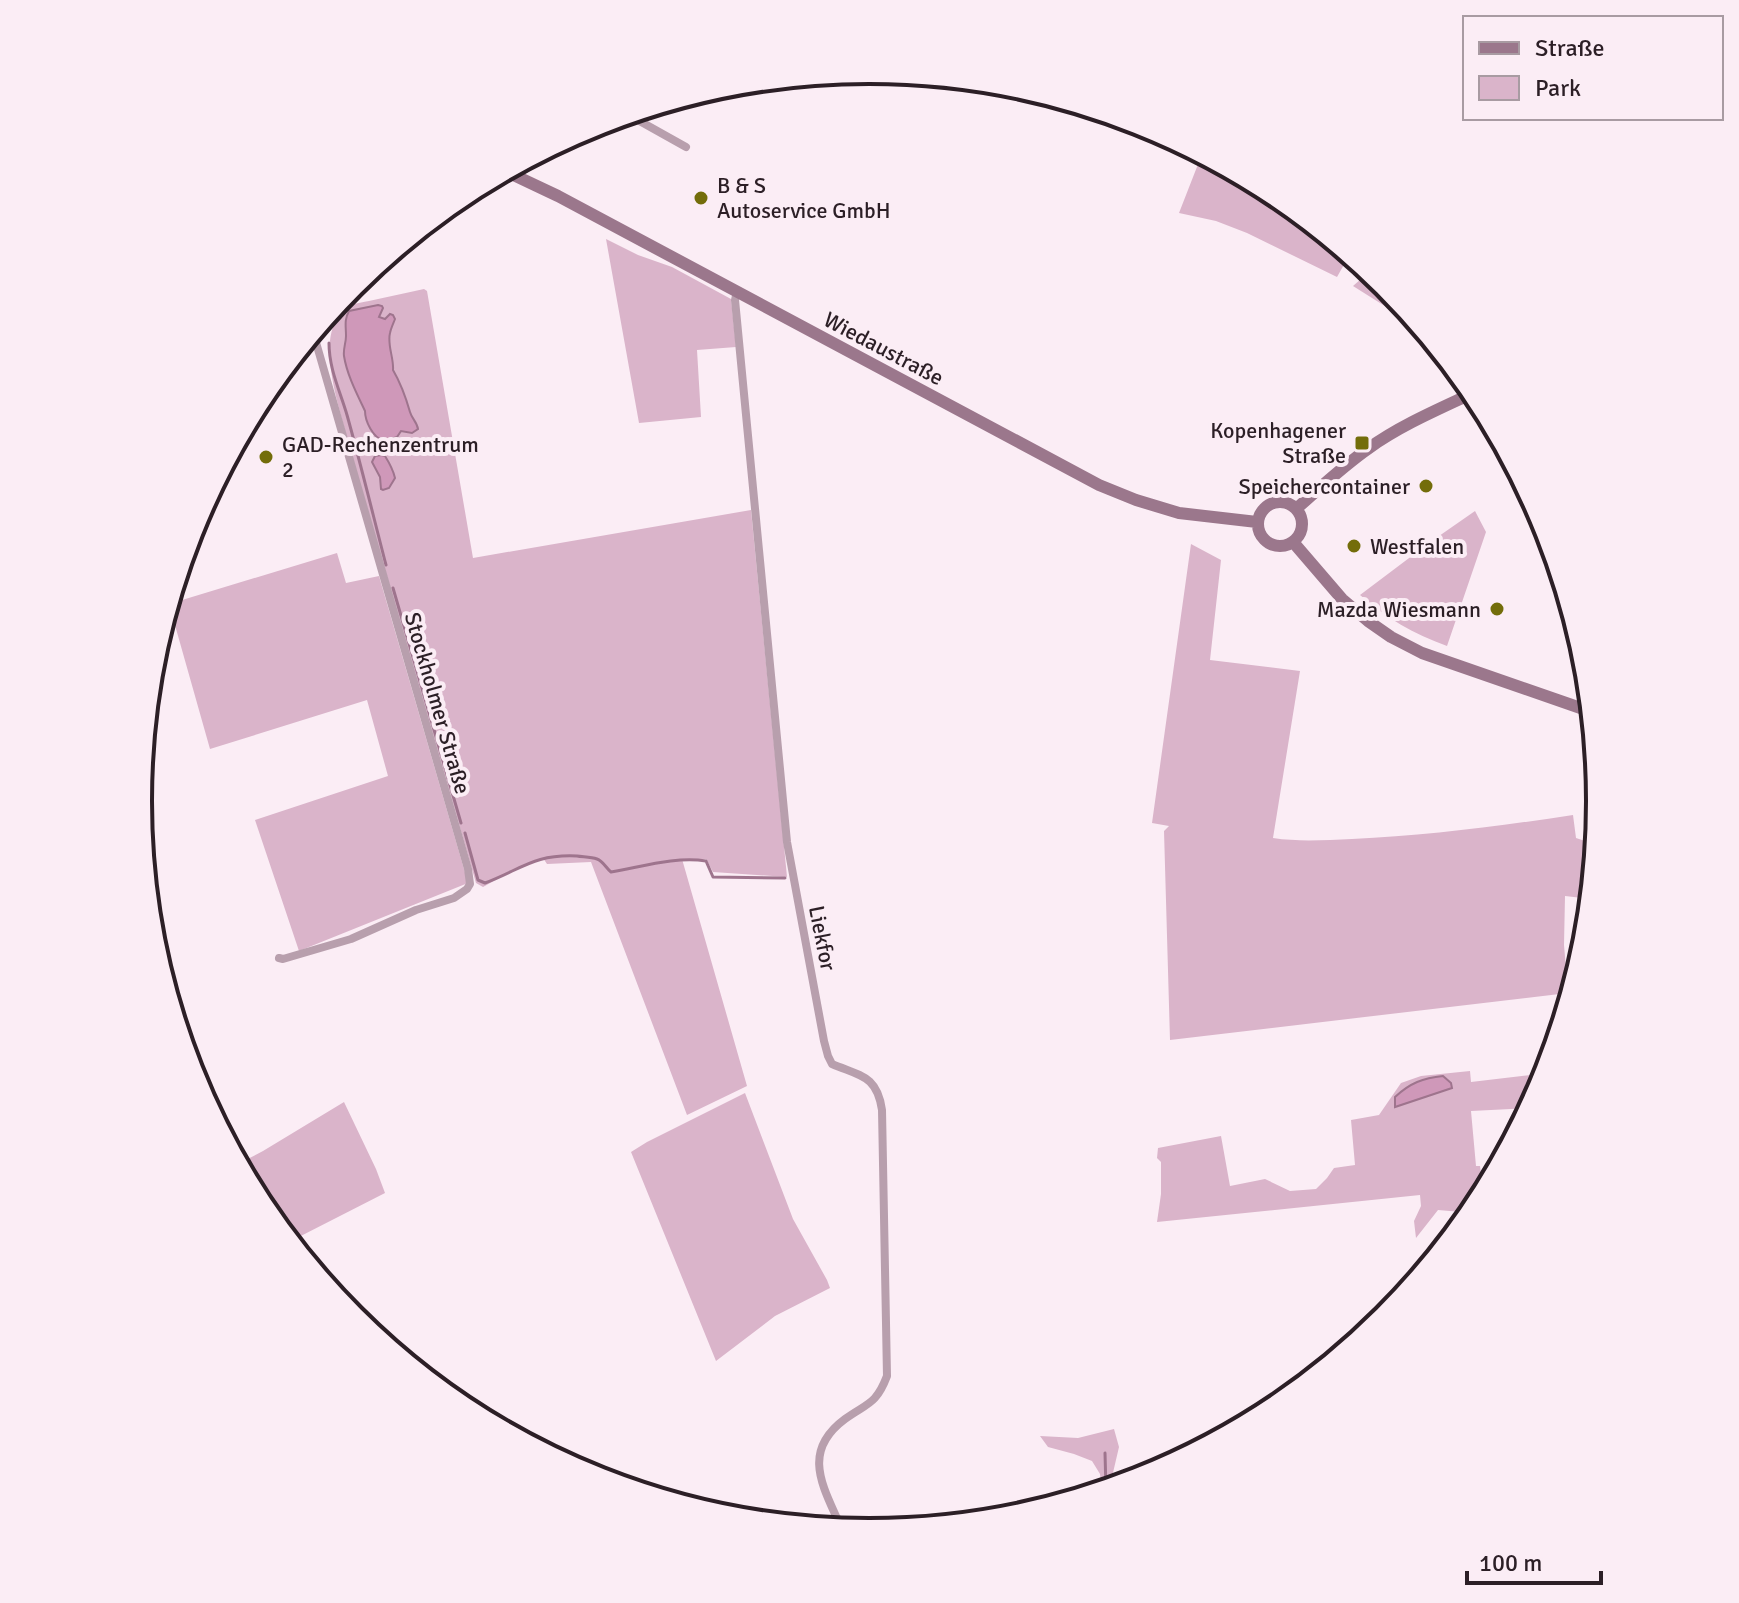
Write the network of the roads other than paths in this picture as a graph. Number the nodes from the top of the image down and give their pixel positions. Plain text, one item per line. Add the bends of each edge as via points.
1 (640, 122) edge
2 (686, 147) dead end
3 (517, 177) edge
4 (737, 291) junction
5 (317, 345) edge
6 (1462, 398) edge
7 (1296, 509) junction
8 (1257, 522) junction
9 (1293, 542) junction
10 (1581, 708) edge
11 (279, 958) dead end
12 (837, 1518) edge

1 - 2 street
3 - 4 main road, Wiedaustraße
4 - 8 main road, Wiedaustraße via 1099,485 1179,513
4 - 12 street, Liekfor via 793,877 828,1056 832,1064 869,1079 882,1110 887,1376 872,1402 831,1431 819,1449 818,1470
5 - 11 street, Stockholmer Straße via 470,884 454,898 373,931
6 - 7 main road via 1371,446
7 - 8 main road via 1285,502 1272,503
7 - 9 main road via 1301,529
8 - 9 main road via 1269,543
9 - 10 main road via 1342,599 1391,637 1422,653

